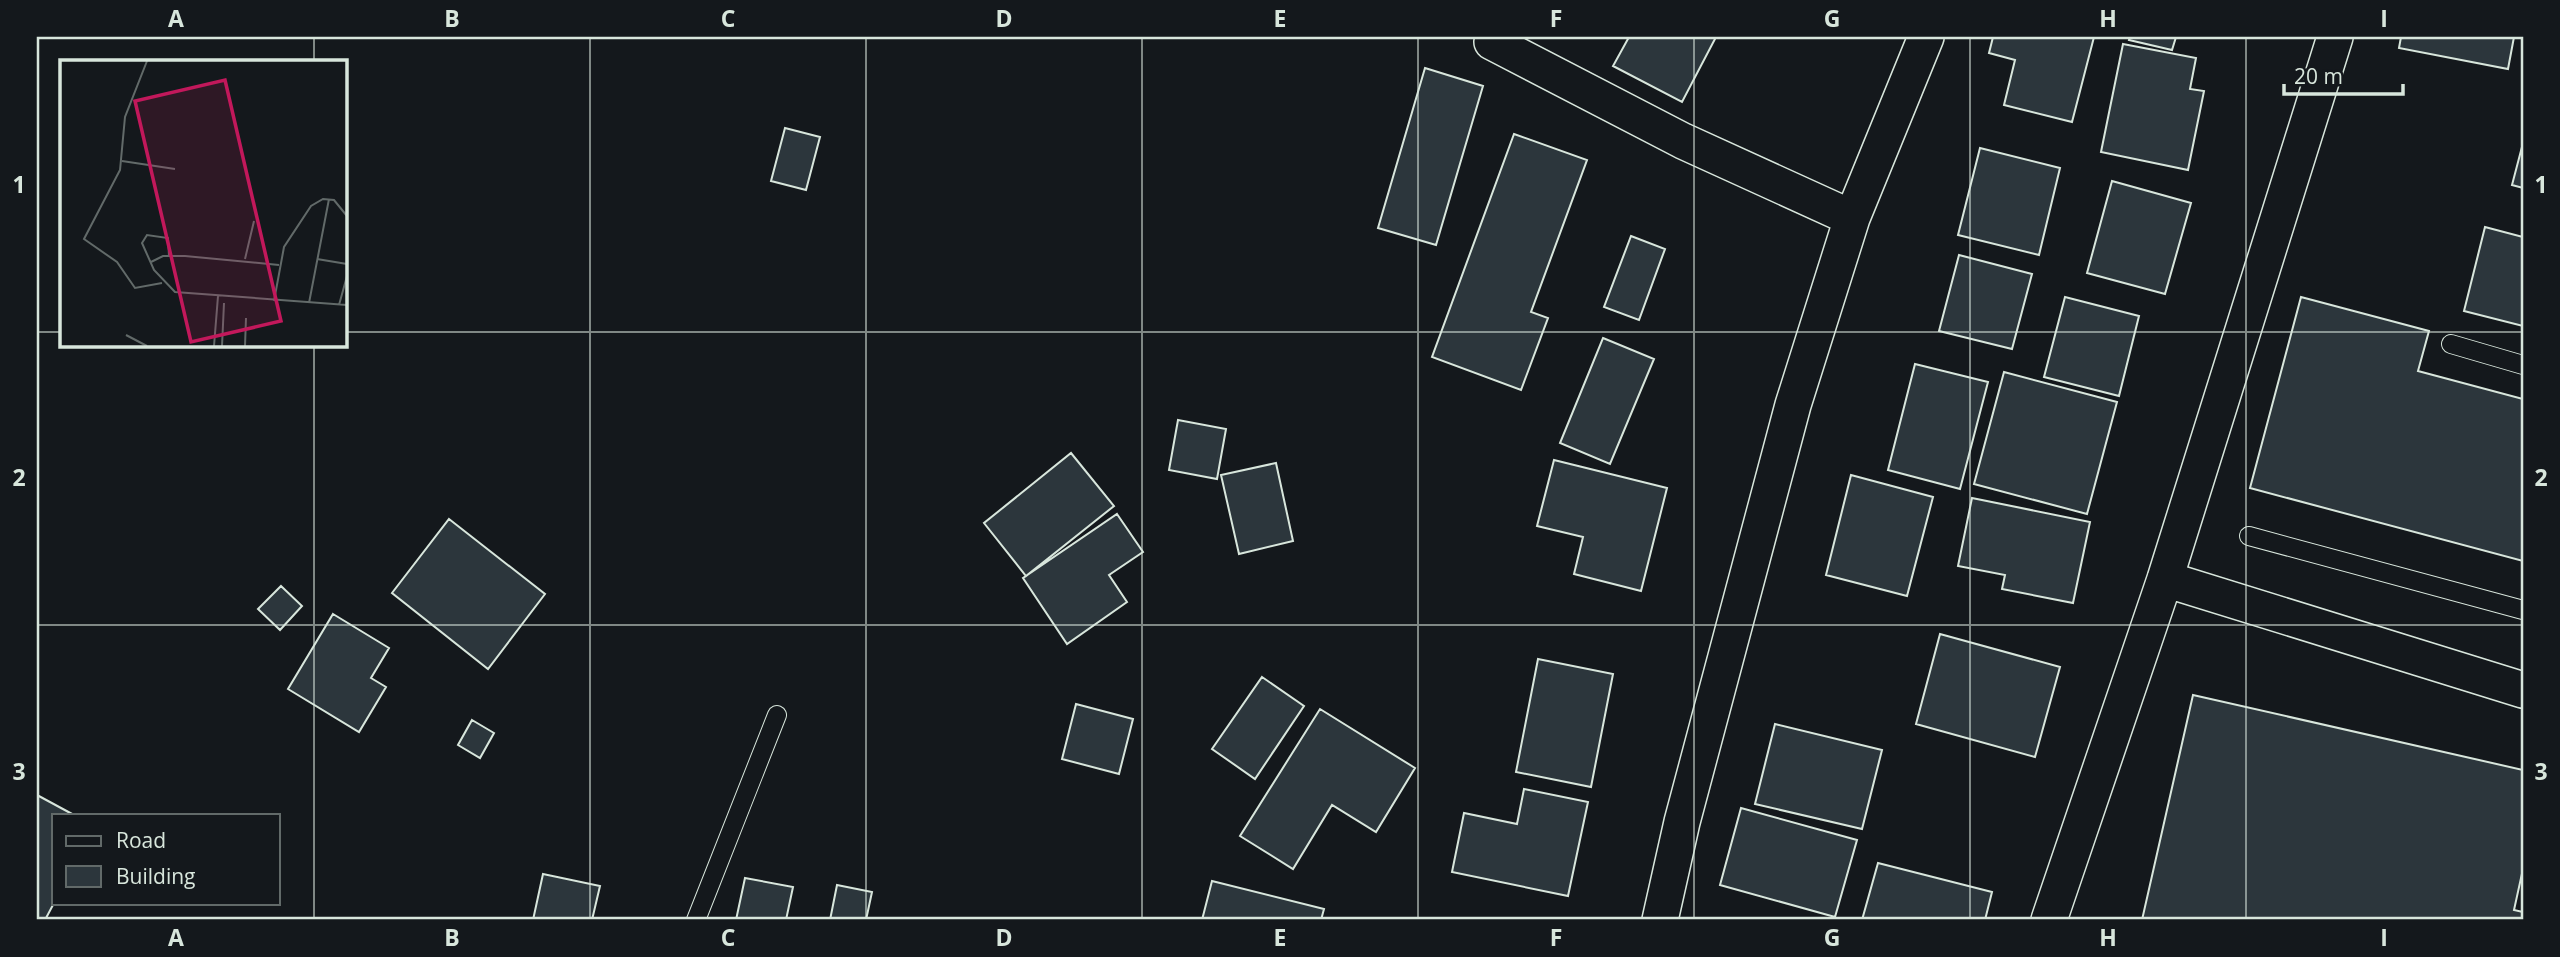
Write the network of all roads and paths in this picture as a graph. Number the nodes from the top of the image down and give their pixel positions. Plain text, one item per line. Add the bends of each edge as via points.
1 (1926, 37) edge
2 (2335, 37) edge
3 (1492, 42) dead end
4 (1852, 218) junction
5 (2451, 344) dead end
6 (2523, 365) edge
7 (2249, 536) dead end
8 (2165, 579) junction
9 (2523, 610) edge
10 (2523, 690) edge
11 (778, 715) dead end
12 (696, 920) edge
13 (1660, 920) edge
14 (2049, 920) edge

1 - 4 street
2 - 8 street
3 - 4 street via 1684,141
4 - 13 street via 1793,405
5 - 6 lane
7 - 9 lane
8 - 10 street
8 - 14 street
11 - 12 lane

